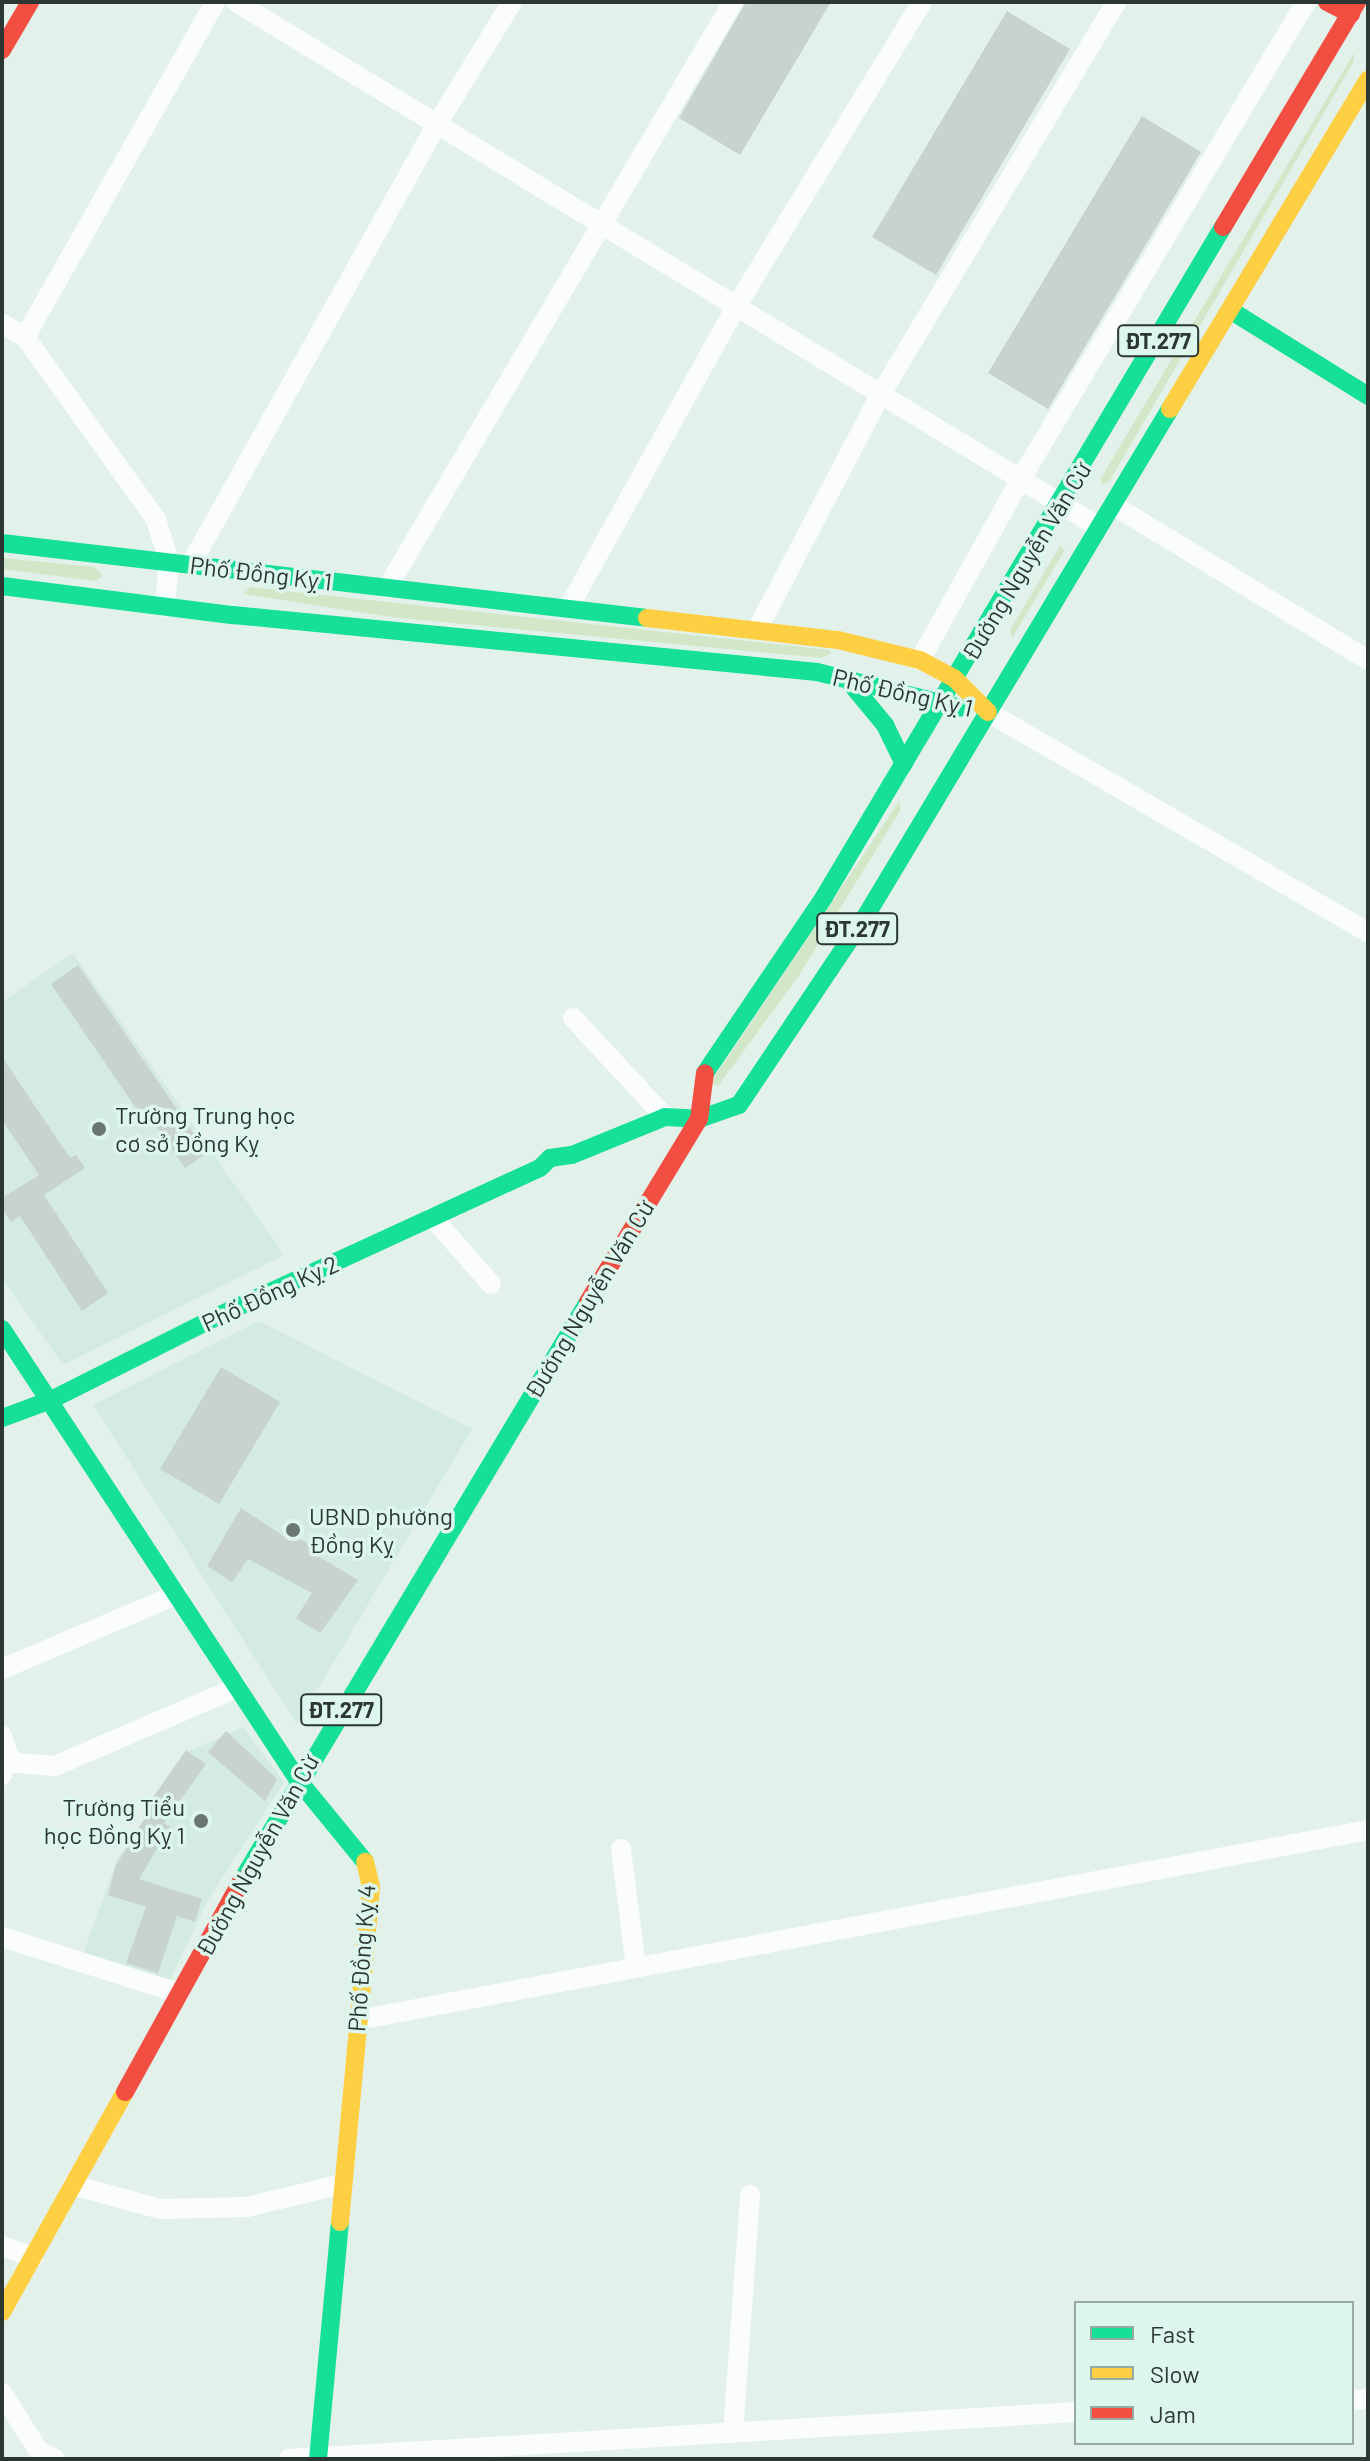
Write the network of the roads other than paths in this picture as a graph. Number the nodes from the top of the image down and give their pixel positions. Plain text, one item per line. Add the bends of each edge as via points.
1 (30, 2) edge
2 (215, 2) edge
3 (236, 2) edge
4 (512, 2) edge
5 (733, 2) edge
6 (922, 2) edge
7 (1116, 2) edge
8 (1306, 2) edge
9 (1327, 2) edge
10 (1354, 8) edge
11 (2, 50) edge
12 (1368, 80) edge
13 (1362, 104) edge
14 (437, 124) junction
15 (601, 222) junction
16 (737, 305) junction
17 (1230, 310) junction
18 (2, 324) edge
19 (25, 337) junction
20 (882, 392) junction
21 (1368, 396) edge
22 (1022, 477) junction
23 (1062, 503) junction
24 (1113, 505) junction
25 (1099, 527) junction
26 (2, 543) edge
27 (169, 562) junction
28 (191, 564) junction
29 (2, 586) edge
30 (387, 588) junction
31 (570, 605) junction
32 (165, 607) junction
33 (758, 628) junction
34 (920, 660) junction
35 (1368, 660) edge
36 (954, 678) junction
37 (847, 679) junction
38 (937, 704) junction
39 (988, 712) junction
40 (904, 764) junction
41 (1368, 932) edge
42 (573, 1018) dead end
43 (665, 1117) junction
44 (699, 1119) junction
45 (432, 1217) junction
46 (491, 1284) dead end
47 (2, 1329) edge
48 (51, 1400) junction
49 (2, 1418) edge
50 (178, 1594) junction
51 (2, 1669) edge
52 (238, 1687) junction
53 (2, 1736) edge
54 (4, 1768) edge
55 (298, 1780) junction
56 (1368, 1830) edge
57 (621, 1849) dead end
58 (2, 1937) edge
59 (636, 1967) junction
60 (179, 1993) junction
61 (358, 2020) junction
62 (342, 2184) junction
63 (73, 2185) junction
64 (750, 2195) dead end
65 (2, 2246) edge
66 (33, 2257) junction
67 (2, 2312) edge
68 (2, 2393) edge
69 (1074, 2412) edge
70 (733, 2433) junction
71 (51, 2458) edge
72 (318, 2458) edge
73 (289, 2459) edge

1 - 11 main road
2 - 19 street
3 - 14 street
4 - 14 street
5 - 15 street
6 - 16 street
7 - 20 street
8 - 22 street
9 - 10 main road
10 - 23 main road, Đường Nguyễn Văn Cừ / ĐT.277
12 - 13 main road, Đường Nguyễn Văn Cừ / ĐT.277
13 - 17 main road, Đường Nguyễn Văn Cừ / ĐT.277
14 - 15 street
14 - 28 street
15 - 16 street
15 - 30 street
16 - 20 street
16 - 31 street
17 - 21 main road
17 - 24 main road, Đường Nguyễn Văn Cừ / ĐT.277
18 - 19 street
19 - 27 street via 156,519
20 - 22 street
20 - 33 street
22 - 23 street
22 - 34 street
23 - 25 street
23 - 36 main road, Đường Nguyễn Văn Cừ / ĐT.277
24 - 25 main road, Đường Nguyễn Văn Cừ / ĐT.277
24 - 35 street
25 - 39 main road, Đường Nguyễn Văn Cừ / ĐT.277
26 - 27 main road, Phố Đồng Kỵ 1
27 - 28 main road, Phố Đồng Kỵ 1
27 - 32 street
28 - 30 main road, Phố Đồng Kỵ 1
29 - 32 main road, Phố Đồng Kỵ 1
30 - 31 main road, Phố Đồng Kỵ 1
31 - 33 main road, Phố Đồng Kỵ 1
32 - 37 main road, Phố Đồng Kỵ 1
33 - 34 main road, Phố Đồng Kỵ 1
34 - 36 main road, Phố Đồng Kỵ 1
36 - 38 main road, Đường Nguyễn Văn Cừ / ĐT.277
36 - 39 main road, Phố Đồng Kỵ 1
37 - 38 main road, Phố Đồng Kỵ 1
37 - 40 main road via 885,725
38 - 39 main road, Phố Đồng Kỵ 1
38 - 40 main road, Đường Nguyễn Văn Cừ / ĐT.277
39 - 41 street
39 - 44 main road, Đường Nguyễn Văn Cừ / ĐT.277 via 870,909 739,1105
40 - 44 main road, Đường Nguyễn Văn Cừ / ĐT.277 via 782,963 704,1074
42 - 43 street
43 - 44 main road, Phố Đồng Kỵ 2
43 - 45 main road, Phố Đồng Kỵ 2 via 572,1155 558,1168 540,1168
44 - 55 main road, Đường Nguyễn Văn Cừ / ĐT.277
45 - 46 street
45 - 48 main road, Phố Đồng Kỵ 2
47 - 48 main road, Phố Đồng Kỵ 4
48 - 49 main road, Phố Đồng Kỵ 2
48 - 50 main road, Phố Đồng Kỵ 4
50 - 51 street
50 - 52 main road, Phố Đồng Kỵ 4
52 - 54 street via 55,1766
52 - 55 main road, Phố Đồng Kỵ 4
53 - 54 street
55 - 60 main road, Đường Nguyễn Văn Cừ / ĐT.277
55 - 61 main road, Phố Đồng Kỵ 4 via 364,1859 371,1887
56 - 59 street
57 - 59 street
58 - 60 street
59 - 61 street
60 - 63 main road, Đường Nguyễn Văn Cừ / ĐT.277
61 - 62 main road, Phố Đồng Kỵ 4
62 - 63 street via 247,2207 160,2209
62 - 72 main road, Phố Đồng Kỵ 4
63 - 66 main road, Đường Nguyễn Văn Cừ / ĐT.277
64 - 70 street
65 - 66 street
66 - 67 main road, Đường Nguyễn Văn Cừ / ĐT.277
68 - 71 street via 29,2438
69 - 70 street
70 - 72 street
72 - 73 street

